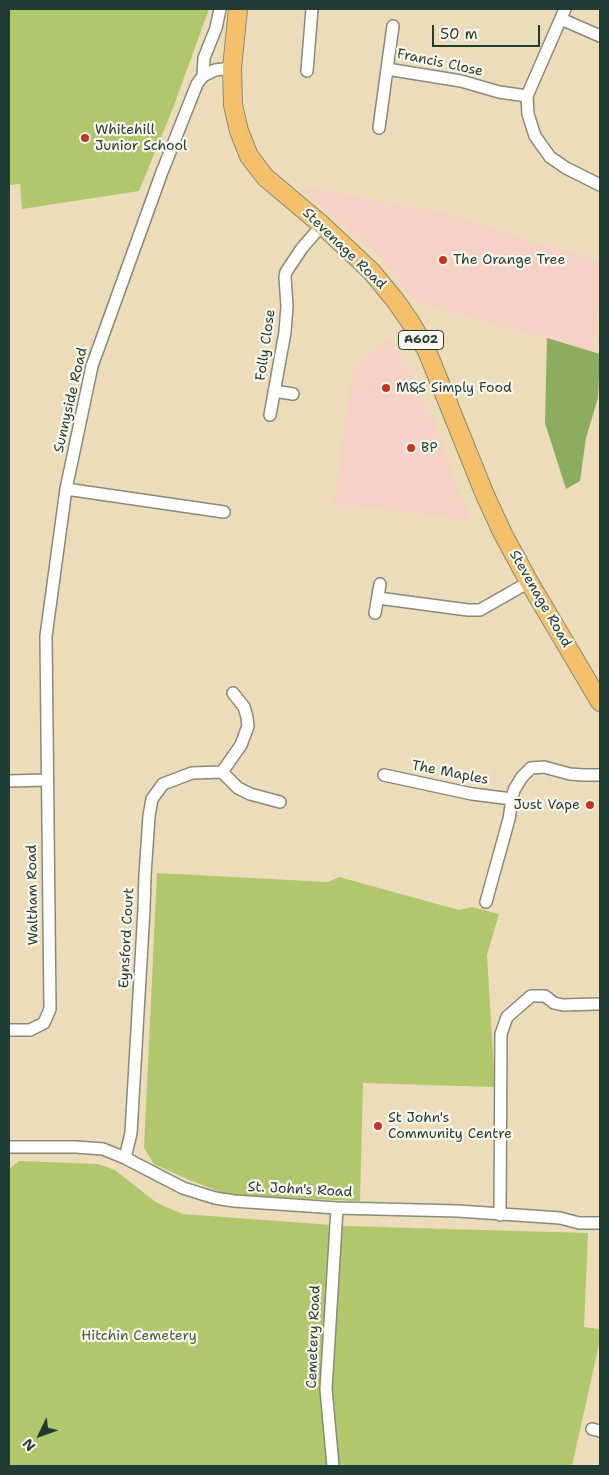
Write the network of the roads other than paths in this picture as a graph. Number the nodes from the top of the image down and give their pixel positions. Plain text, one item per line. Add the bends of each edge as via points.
1 (220, 9) edge
2 (238, 9) edge
3 (312, 9) edge
4 (563, 14) edge
5 (393, 26) dead end
6 (600, 36) edge
7 (232, 68) junction
8 (387, 69) junction
9 (307, 71) dead end
10 (203, 76) junction
11 (527, 96) junction
12 (379, 128) dead end
13 (600, 184) edge
14 (322, 225) junction
15 (274, 391) junction
16 (293, 394) dead end
17 (270, 415) dead end
18 (66, 490) junction
19 (224, 512) dead end
20 (528, 582) junction
21 (380, 584) dead end
22 (378, 598) junction
23 (375, 613) dead end
24 (597, 690) edge
25 (233, 693) dead end
26 (222, 772) junction
27 (384, 775) dead end
28 (600, 775) edge
29 (9, 780) edge
30 (47, 780) junction
31 (512, 799) junction
32 (280, 802) dead end
33 (486, 902) dead end
34 (597, 1004) dead end
35 (9, 1030) edge
36 (9, 1147) edge
37 (125, 1158) junction
38 (337, 1208) junction
39 (500, 1214) junction
40 (600, 1224) edge
41 (334, 1466) edge

1 - 10 street, Sunnyside Road via 204,58
2 - 7 main road, Stevenage Road / A602
3 - 9 street
4 - 6 street
4 - 11 street
5 - 8 street, Francis Close
7 - 10 street via 215,70
7 - 14 main road, Stevenage Road / A602 via 235,118 249,156 265,177
8 - 11 street, Francis Close
8 - 12 street
10 - 18 street, Sunnyside Road via 162,172 92,366
11 - 13 street via 530,125 542,148 557,163
14 - 15 street, Folly Close via 286,272 285,332
14 - 20 main road, Stevenage Road / A602 via 395,300 427,351 485,495
15 - 16 street, Folly Close
15 - 17 street, Folly Close
18 - 19 street
18 - 30 street, Sunnyside Road via 46,636
20 - 22 street via 480,610
20 - 24 main road, Stevenage Road / A602
21 - 22 street
22 - 23 street
25 - 26 street via 244,707 248,726 241,745
26 - 32 street via 238,788
26 - 37 street, Eynsford Court via 192,773 163,784 152,799 132,1132
27 - 31 street, The Maples
28 - 31 street via 531,768 514,790
29 - 30 street
30 - 35 street, Waltham Road via 50,1009 44,1023 37,1027
31 - 33 street
34 - 39 street via 563,1005 545,996 531,996 507,1017 501,1034
36 - 37 street, St. John's Road via 88,1148
37 - 38 street, St. John's Road via 168,1182 198,1194 234,1201
38 - 39 street, St. John's Road
38 - 41 street, Cemetery Road via 326,1389
39 - 40 street, St. John's Road

